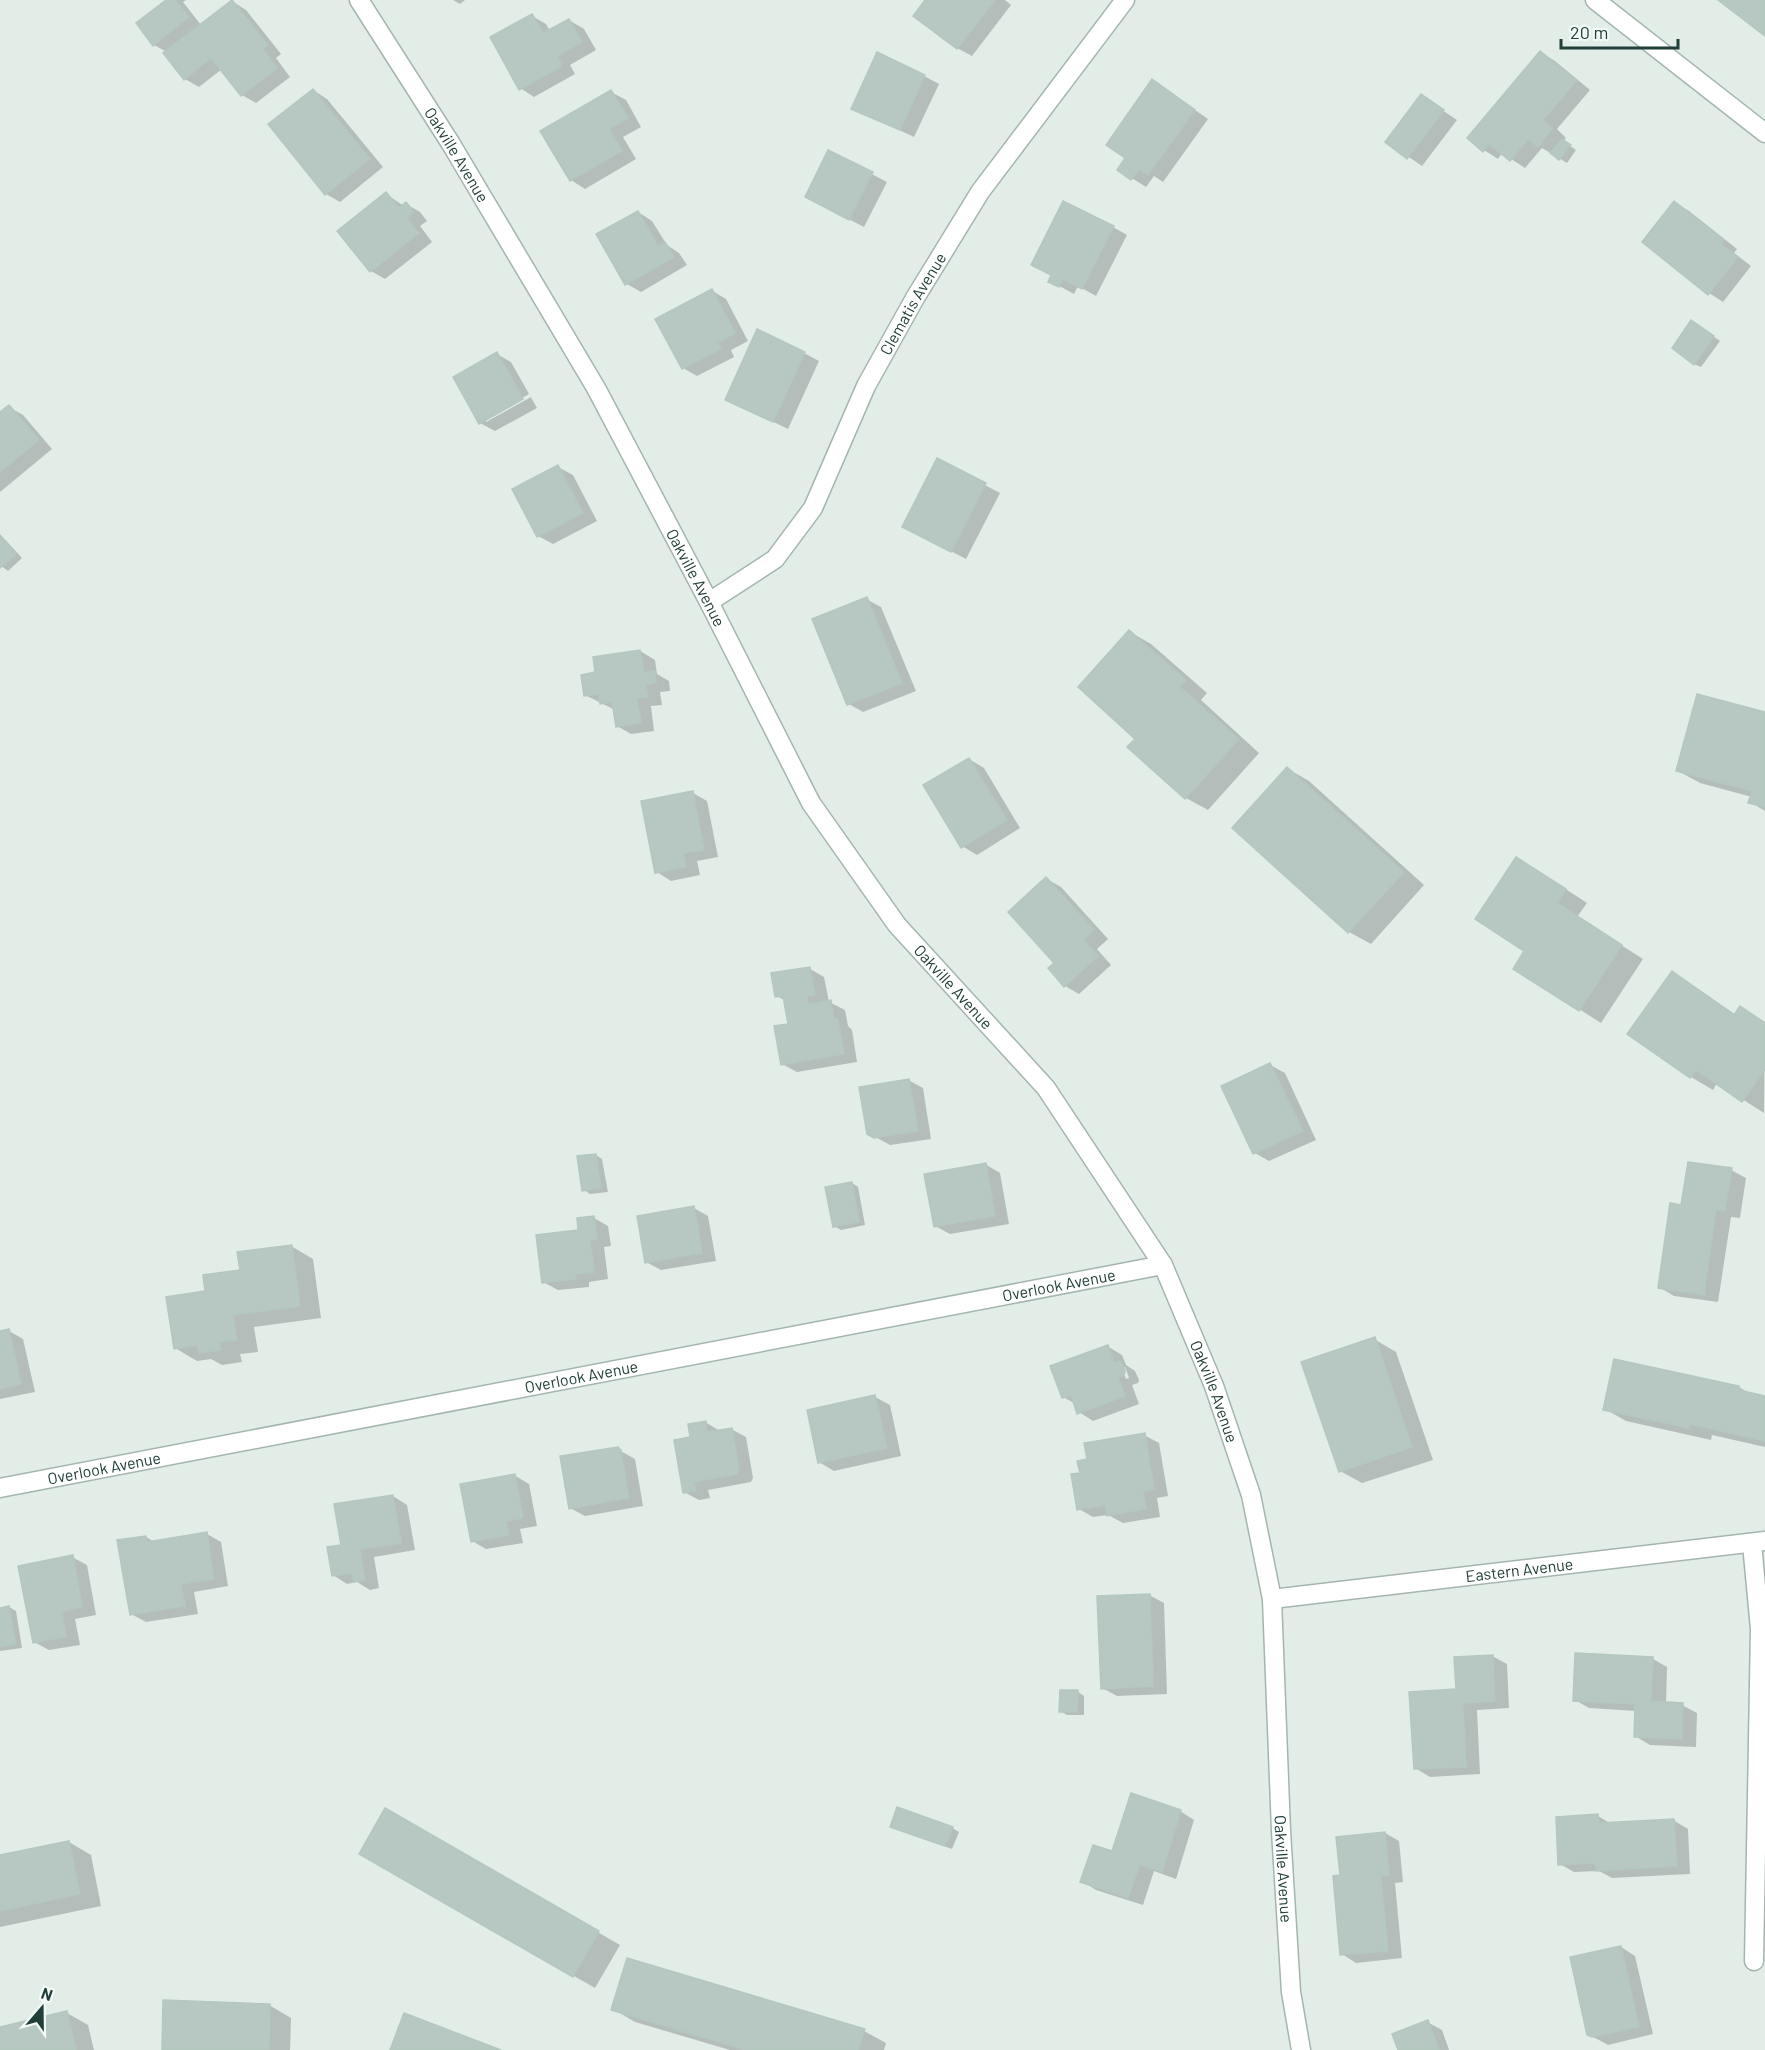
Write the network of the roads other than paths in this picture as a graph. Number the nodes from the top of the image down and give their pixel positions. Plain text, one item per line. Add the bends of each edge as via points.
1 (359, 0) edge
2 (1125, 0) edge
3 (1595, 0) edge
4 (1765, 133) edge
5 (709, 602) junction
6 (1163, 1265) junction
7 (0, 1488) edge
8 (1758, 1543) edge
9 (1272, 1599) junction
10 (1754, 1961) dead end
11 (1301, 2050) edge

1 - 5 street, Oakville Avenue via 451,144 596,388
2 - 5 street, Clematis Avenue via 980,192 866,386 813,508 775,559
3 - 4 street
5 - 6 street, Oakville Avenue via 811,803 897,924 1047,1089
6 - 7 street, Overlook Avenue
6 - 9 street, Oakville Avenue via 1214,1386 1251,1495
8 - 9 street, Eastern Avenue
8 - 10 street
9 - 11 street, Oakville Avenue via 1289,1969

